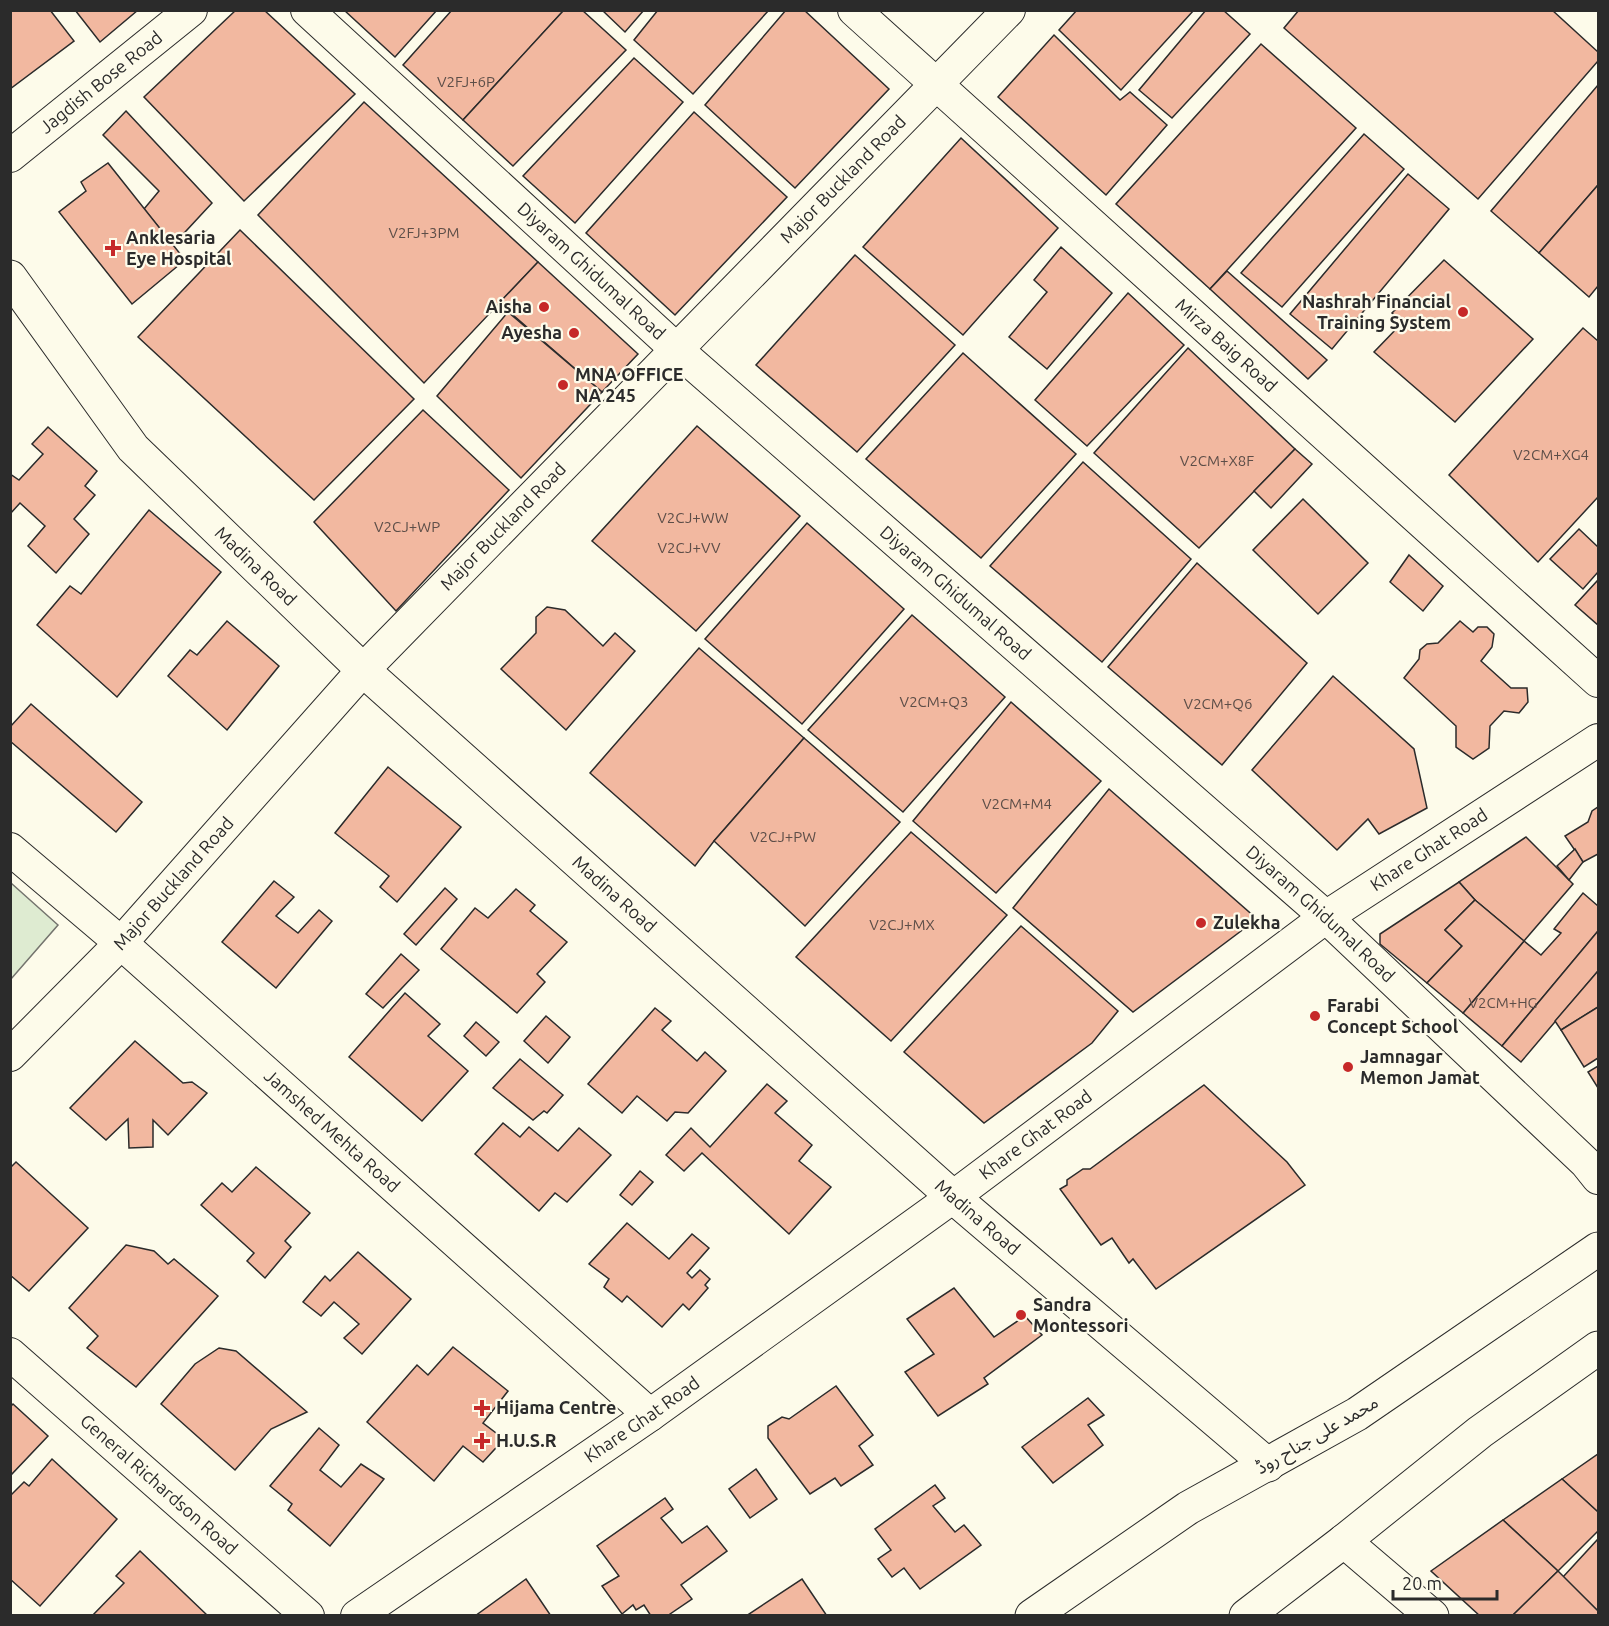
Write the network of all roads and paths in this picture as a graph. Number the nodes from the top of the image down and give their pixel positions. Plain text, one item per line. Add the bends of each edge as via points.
1 (191, 10) edge
2 (307, 10) edge
3 (854, 10) edge
4 (1009, 10) edge
5 (936, 85) junction
6 (10, 156) edge
7 (10, 277) edge
8 (677, 350) junction
9 (363, 670) junction
10 (1599, 681) edge
11 (1599, 740) edge
12 (10, 849) edge
13 (1326, 917) junction
14 (121, 943) junction
15 (10, 1054) edge
16 (1599, 1178) edge
17 (954, 1197) junction
18 (1599, 1250) edge
19 (1599, 1348) edge
20 (10, 1354) edge
21 (650, 1415) junction
22 (1268, 1465) junction
23 (1344, 1541) junction
24 (1424, 1613) edge
25 (308, 1616) edge
26 (357, 1616) edge
27 (1032, 1616) edge
28 (1246, 1616) edge

1 - 6 street, Jagdish Bose Road
2 - 8 street, Diyaram Ghidumal Road
3 - 5 street, Mirza Baig Road
4 - 5 street, Major Buckland Road
5 - 8 street, Major Buckland Road
5 - 10 street, Mirza Baig Road
7 - 9 main road, Madina Road via 133,448
8 - 9 street, Major Buckland Road
8 - 13 street, Diyaram Ghidumal Road
9 - 14 street, Major Buckland Road
9 - 17 main road, Madina Road
11 - 13 street, Khare Ghat Road
12 - 14 street, Jamshed Mehta Road
13 - 16 street, Diyaram Ghidumal Road
13 - 17 street, Khare Ghat Road
14 - 15 street, Major Buckland Road
14 - 21 street, Jamshed Mehta Road
17 - 21 street, Khare Ghat Road
17 - 22 main road, Madina Road
18 - 22 main road, محمد علی جناح روڈ via 1357,1414
19 - 23 main road via 1480,1432
20 - 25 street, General Richardson Road
21 - 26 street, Khare Ghat Road
22 - 27 main road, محمد علی جناح روڈ via 1188,1508
23 - 24 main road
23 - 28 main road

